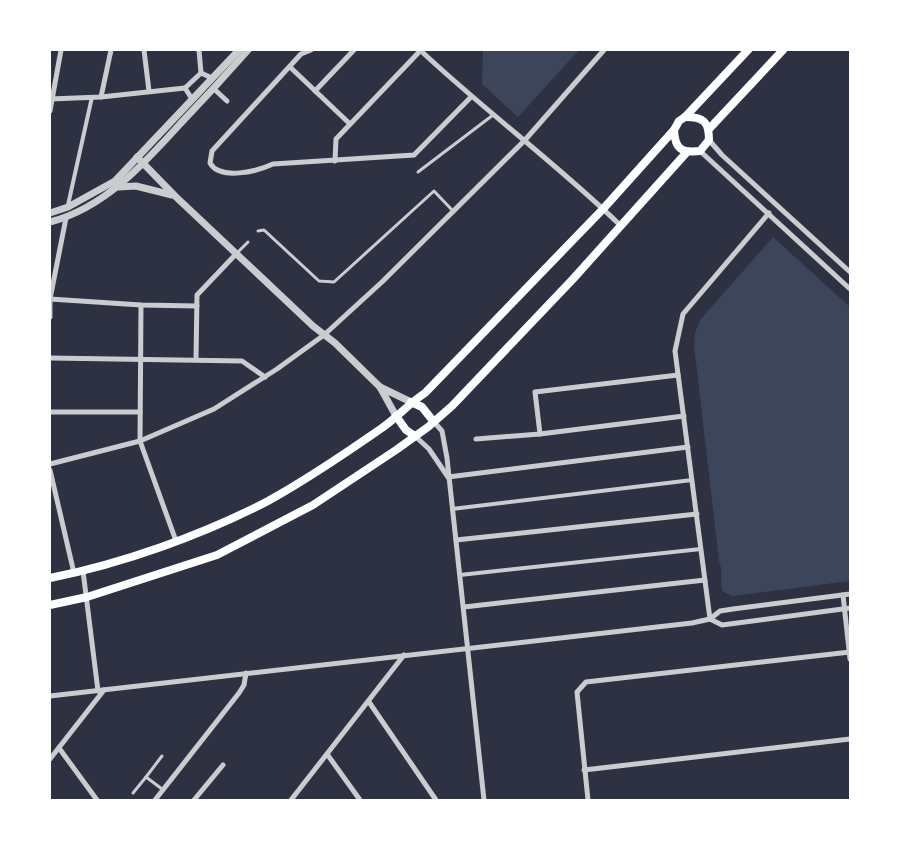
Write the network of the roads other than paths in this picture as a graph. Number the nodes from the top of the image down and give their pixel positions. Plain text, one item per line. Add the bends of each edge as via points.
1 (61, 50) edge
2 (111, 50) edge
3 (144, 50) edge
4 (199, 50) edge
5 (239, 50) edge
6 (248, 50) edge
7 (311, 50) edge
8 (354, 50) edge
9 (420, 50) edge
10 (604, 50) edge
11 (748, 50) edge
12 (783, 50) edge
13 (290, 67) junction
14 (201, 73) junction
15 (212, 78) junction
16 (185, 88) junction
17 (213, 88) junction
18 (148, 91) junction
19 (315, 91) junction
20 (101, 97) junction
21 (471, 97) junction
22 (92, 98) junction
23 (192, 99) junction
24 (51, 100) edge
25 (227, 101) dead end
26 (50, 111) edge
27 (238, 111) dead end
28 (493, 115) junction
29 (244, 117) junction
30 (685, 117) junction
31 (350, 124) junction
32 (709, 129) junction
33 (674, 130) junction
34 (525, 140) junction
35 (709, 140) junction
36 (700, 151) junction
37 (687, 152) junction
38 (137, 158) junction
39 (335, 161) junction
40 (143, 164) junction
41 (418, 172) dead end
42 (119, 187) junction
43 (175, 196) junction
44 (68, 207) junction
45 (603, 209) junction
46 (454, 211) junction
47 (50, 213) edge
48 (769, 213) junction
49 (66, 218) junction
50 (50, 222) edge
51 (621, 226) junction
52 (258, 231) dead end
53 (248, 242) dead end
54 (236, 254) junction
55 (850, 272) edge
56 (850, 289) edge
57 (50, 299) edge
58 (141, 305) junction
59 (197, 306) junction
60 (50, 317) edge
61 (324, 334) junction
62 (50, 358) edge
63 (141, 359) junction
64 (196, 359) junction
65 (678, 375) junction
66 (265, 377) junction
67 (380, 387) junction
68 (411, 402) junction
69 (50, 412) edge
70 (140, 412) junction
71 (396, 416) junction
72 (684, 416) junction
73 (434, 422) junction
74 (540, 434) junction
75 (415, 436) junction
76 (476, 439) dead end
77 (140, 441) junction
78 (688, 447) junction
79 (50, 464) edge
80 (50, 470) edge
81 (448, 477) junction
82 (692, 480) junction
83 (452, 509) junction
84 (697, 514) junction
85 (456, 540) junction
86 (176, 541) junction
87 (702, 549) junction
88 (79, 572) junction
89 (460, 575) junction
90 (50, 578) edge
91 (705, 580) junction
92 (850, 594) edge
93 (843, 596) junction
94 (87, 597) junction
95 (50, 605) edge
96 (464, 607) junction
97 (847, 609) edge
98 (710, 619) junction
99 (468, 648) junction
100 (404, 655) junction
101 (850, 656) edge
102 (246, 673) junction
103 (101, 691) junction
104 (50, 696) edge
105 (369, 702) junction
106 (850, 739) edge
107 (58, 748) junction
108 (327, 754) junction
109 (162, 756) dead end
110 (50, 759) edge
111 (223, 765) dead end
112 (584, 770) junction
113 (146, 777) junction
114 (163, 791) junction
115 (133, 794) dead end
116 (156, 800) edge
117 (98, 801) edge
118 (194, 801) edge
119 (291, 801) edge
120 (360, 801) edge
121 (436, 801) edge
122 (484, 801) edge
123 (588, 801) edge

1 - 24 street
2 - 20 street
3 - 18 street
4 - 14 street
5 - 15 street
6 - 17 street
7 - 13 street via 301,54
8 - 19 street
9 - 21 street
9 - 31 street
10 - 34 street
11 - 30 main road
12 - 32 main road
13 - 19 street
13 - 29 street
14 - 15 street
14 - 16 street
15 - 23 street
16 - 18 street
16 - 23 street
17 - 25 street
17 - 40 street
18 - 20 street
19 - 31 street
20 - 22 street
21 - 28 street
21 - 39 street via 414,155
22 - 24 street
22 - 44 street
23 - 38 street
24 - 26 street
27 - 29 street
28 - 34 street
28 - 41 lane
29 - 39 street via 210,154 211,166 219,172
30 - 32 main road via 697,117
30 - 33 main road
31 - 39 street via 336,139
32 - 35 main road
33 - 37 main road via 675,141
33 - 45 main road
34 - 45 street
34 - 46 street
35 - 36 main road
35 - 55 street
36 - 37 main road
36 - 48 street
37 - 51 main road
38 - 40 street
38 - 44 street via 115,181
40 - 42 street
40 - 43 street
42 - 43 street via 136,186
42 - 49 street
43 - 54 street
44 - 47 street
45 - 51 street
45 - 68 main road via 425,393
46 - 52 lane via 434,191 334,282 319,281 264,230
46 - 61 street
48 - 56 street
48 - 65 street via 683,314 675,351
49 - 50 street
49 - 57 street
51 - 73 main road
53 - 54 lane
54 - 59 street via 197,295
54 - 61 street
57 - 58 street
57 - 60 street
58 - 59 street
58 - 63 street
59 - 64 street
61 - 66 street
61 - 67 street
62 - 63 street
63 - 64 street
63 - 70 street
64 - 66 street via 242,361
65 - 72 street
65 - 74 street via 536,392
66 - 77 street via 214,409
67 - 68 street
67 - 71 street
68 - 71 main road
68 - 73 main road via 422,407
69 - 70 street
70 - 77 street
71 - 75 main road
71 - 86 main road via 267,501
72 - 74 street
72 - 78 street
73 - 75 main road
73 - 81 street via 441,431
74 - 76 street
75 - 81 street
75 - 94 main road via 313,504 217,555
77 - 79 street
77 - 86 street
78 - 81 street
78 - 82 street
80 - 88 street
81 - 83 street
82 - 83 street
82 - 84 street
83 - 85 street
84 - 85 street
84 - 87 street
85 - 89 street
86 - 88 main road
87 - 89 street
87 - 91 street
88 - 90 main road
88 - 94 street
89 - 96 street
91 - 96 street
91 - 98 street
92 - 93 street
93 - 97 street
93 - 98 street via 720,611
94 - 95 main road
94 - 103 street
96 - 99 street
97 - 98 street via 722,625
97 - 101 street
98 - 99 street
99 - 100 street
99 - 122 street
100 - 102 street
100 - 105 street
101 - 112 street via 586,682 577,692
102 - 103 street
102 - 114 street via 239,693
103 - 104 street
103 - 107 street
105 - 108 street
105 - 121 street
106 - 112 street
107 - 110 street
107 - 117 street
108 - 119 street
108 - 120 street
109 - 113 lane
111 - 118 street
112 - 123 street
113 - 114 lane
113 - 115 lane
114 - 116 street

